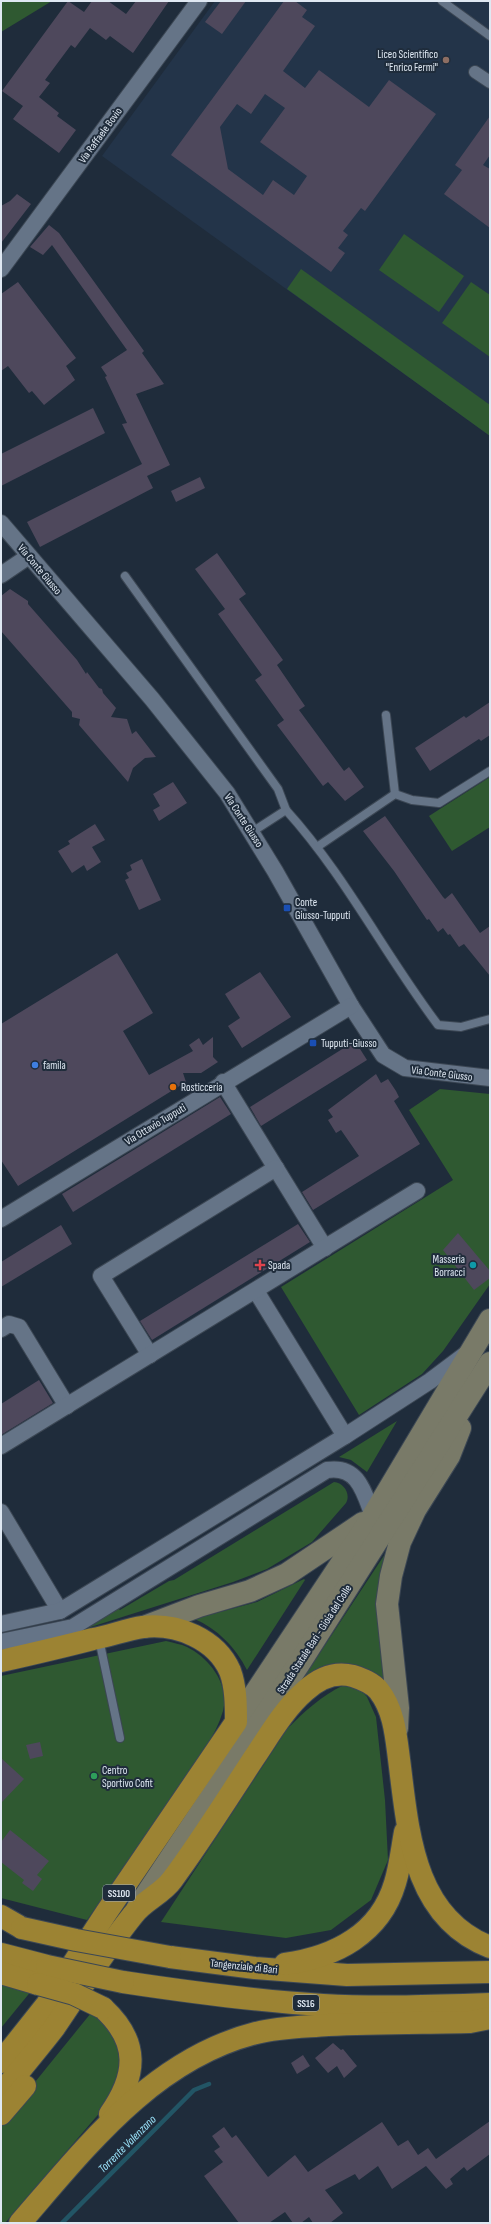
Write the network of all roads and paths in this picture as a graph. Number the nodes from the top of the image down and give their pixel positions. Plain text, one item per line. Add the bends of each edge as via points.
1 (199, 1) edge
2 (442, 1) edge
3 (490, 36) edge
4 (475, 72) dead end
5 (490, 82) edge
6 (1, 269) edge
7 (1, 523) edge
8 (29, 556) junction
9 (1, 575) edge
10 (125, 576) dead end
11 (386, 715) dead end
12 (490, 771) edge
13 (395, 794) junction
14 (286, 810) junction
15 (252, 832) junction
16 (317, 847) junction
17 (351, 1006) junction
18 (490, 1019) edge
19 (490, 1078) edge
20 (223, 1082) junction
21 (276, 1168) junction
22 (417, 1191) dead end
23 (1, 1219) edge
24 (325, 1248) junction
25 (256, 1291) junction
26 (490, 1320) edge
27 (1, 1329) edge
28 (474, 1348) junction
29 (150, 1355) junction
30 (490, 1363) edge
31 (478, 1382) junction
32 (67, 1406) junction
33 (345, 1436) junction
34 (1, 1446) edge
35 (1, 1512) edge
36 (373, 1516) junction
37 (60, 1611) junction
38 (1, 1624) edge
39 (144, 1627) junction
40 (99, 1638) junction
41 (1, 1642) edge
42 (1, 1661) edge
43 (236, 1722) junction
44 (397, 1736) junction
45 (120, 1738) dead end
46 (406, 1817) junction
47 (134, 1913) junction
48 (1, 1916) edge
49 (1, 1922) edge
50 (22, 1928) junction
51 (490, 1947) edge
52 (1, 1954) edge
53 (255, 1968) junction
54 (490, 1972) edge
55 (1, 1973) edge
56 (43, 1975) junction
57 (47, 2004) junction
58 (490, 2004) edge
59 (490, 2018) edge
60 (52, 2030) junction
61 (1, 2040) edge
62 (1, 2062) edge
63 (1, 2094) edge
64 (1, 2114) edge
65 (87, 2146) junction
66 (20, 2223) edge

1 - 6 street, Via Raffaele Bovio
2 - 3 lane
4 - 5 street
7 - 8 street, Via Conte Giusso
8 - 9 street
8 - 15 street, Via Conte Giusso via 152,699 227,793
10 - 14 lane via 278,789
11 - 13 lane
12 - 13 lane via 439,803 412,800
13 - 16 lane
14 - 15 lane
14 - 16 lane
15 - 17 street, Via Conte Giusso
16 - 18 lane via 438,1025 461,1026
17 - 19 street, Via Conte Giusso via 383,1055 406,1068
17 - 20 street, Via Ottavio Tupputi
20 - 21 street
20 - 23 street, Via Ottavio Tupputi
21 - 24 street
21 - 29 street via 101,1276
22 - 24 street
24 - 25 street
25 - 29 street
25 - 33 street
26 - 28 main road, Strada Statale Bari - Gioia del Colle / SS100
27 - 32 street via 9,1324 18,1328
28 - 33 street via 430,1381
28 - 36 main road, Strada Statale Bari - Gioia del Colle / SS100
29 - 32 street
30 - 31 main road, Strada Statale Bari - Gioia del Colle / SS100
31 - 44 main road via 449,1456 415,1510 400,1542 391,1576 387,1604 398,1708
31 - 47 main road, Strada Statale Bari - Gioia del Colle / SS100 via 299,1664
32 - 34 street
33 - 37 street
35 - 37 street
36 - 39 main road via 287,1574 250,1591 199,1606
36 - 41 street via 363,1488 352,1474 339,1468 327,1470 73,1627
36 - 43 main road, Strada Statale Bari - Gioia del Colle / SS100
37 - 38 street
39 - 40 highway
39 - 43 highway via 180,1630 195,1635 222,1657 230,1671 234,1686
40 - 42 highway
40 - 45 lane
43 - 57 highway, SS100 via 123,1887
44 - 46 highway
44 - 47 highway, SS100 via 390,1711 379,1691 364,1679 347,1675 329,1675 315,1682 272,1731 171,1883
46 - 51 highway via 425,1888 458,1928
46 - 53 highway via 396,1883 377,1919 363,1934 340,1949 301,1962
47 - 60 highway, SS100
48 - 50 highway
49 - 50 highway, Tangenziale di Bari
50 - 53 highway, Tangenziale di Bari, bridge via 170,1957
52 - 56 highway, SS16
53 - 54 highway, Tangenziale di Bari via 347,1975
55 - 56 highway
56 - 58 highway, SS16, bridge via 323,2005 420,2007
56 - 65 highway, bridge via 103,2008 118,2022 127,2040 131,2058 129,2078 121,2098
57 - 61 highway via 18,2019
57 - 62 highway, SS100
59 - 65 highway via 470,2022 296,2027 256,2033 217,2046 186,2061 162,2077
60 - 63 highway, SS100
60 - 64 highway via 31,2078
65 - 66 highway

